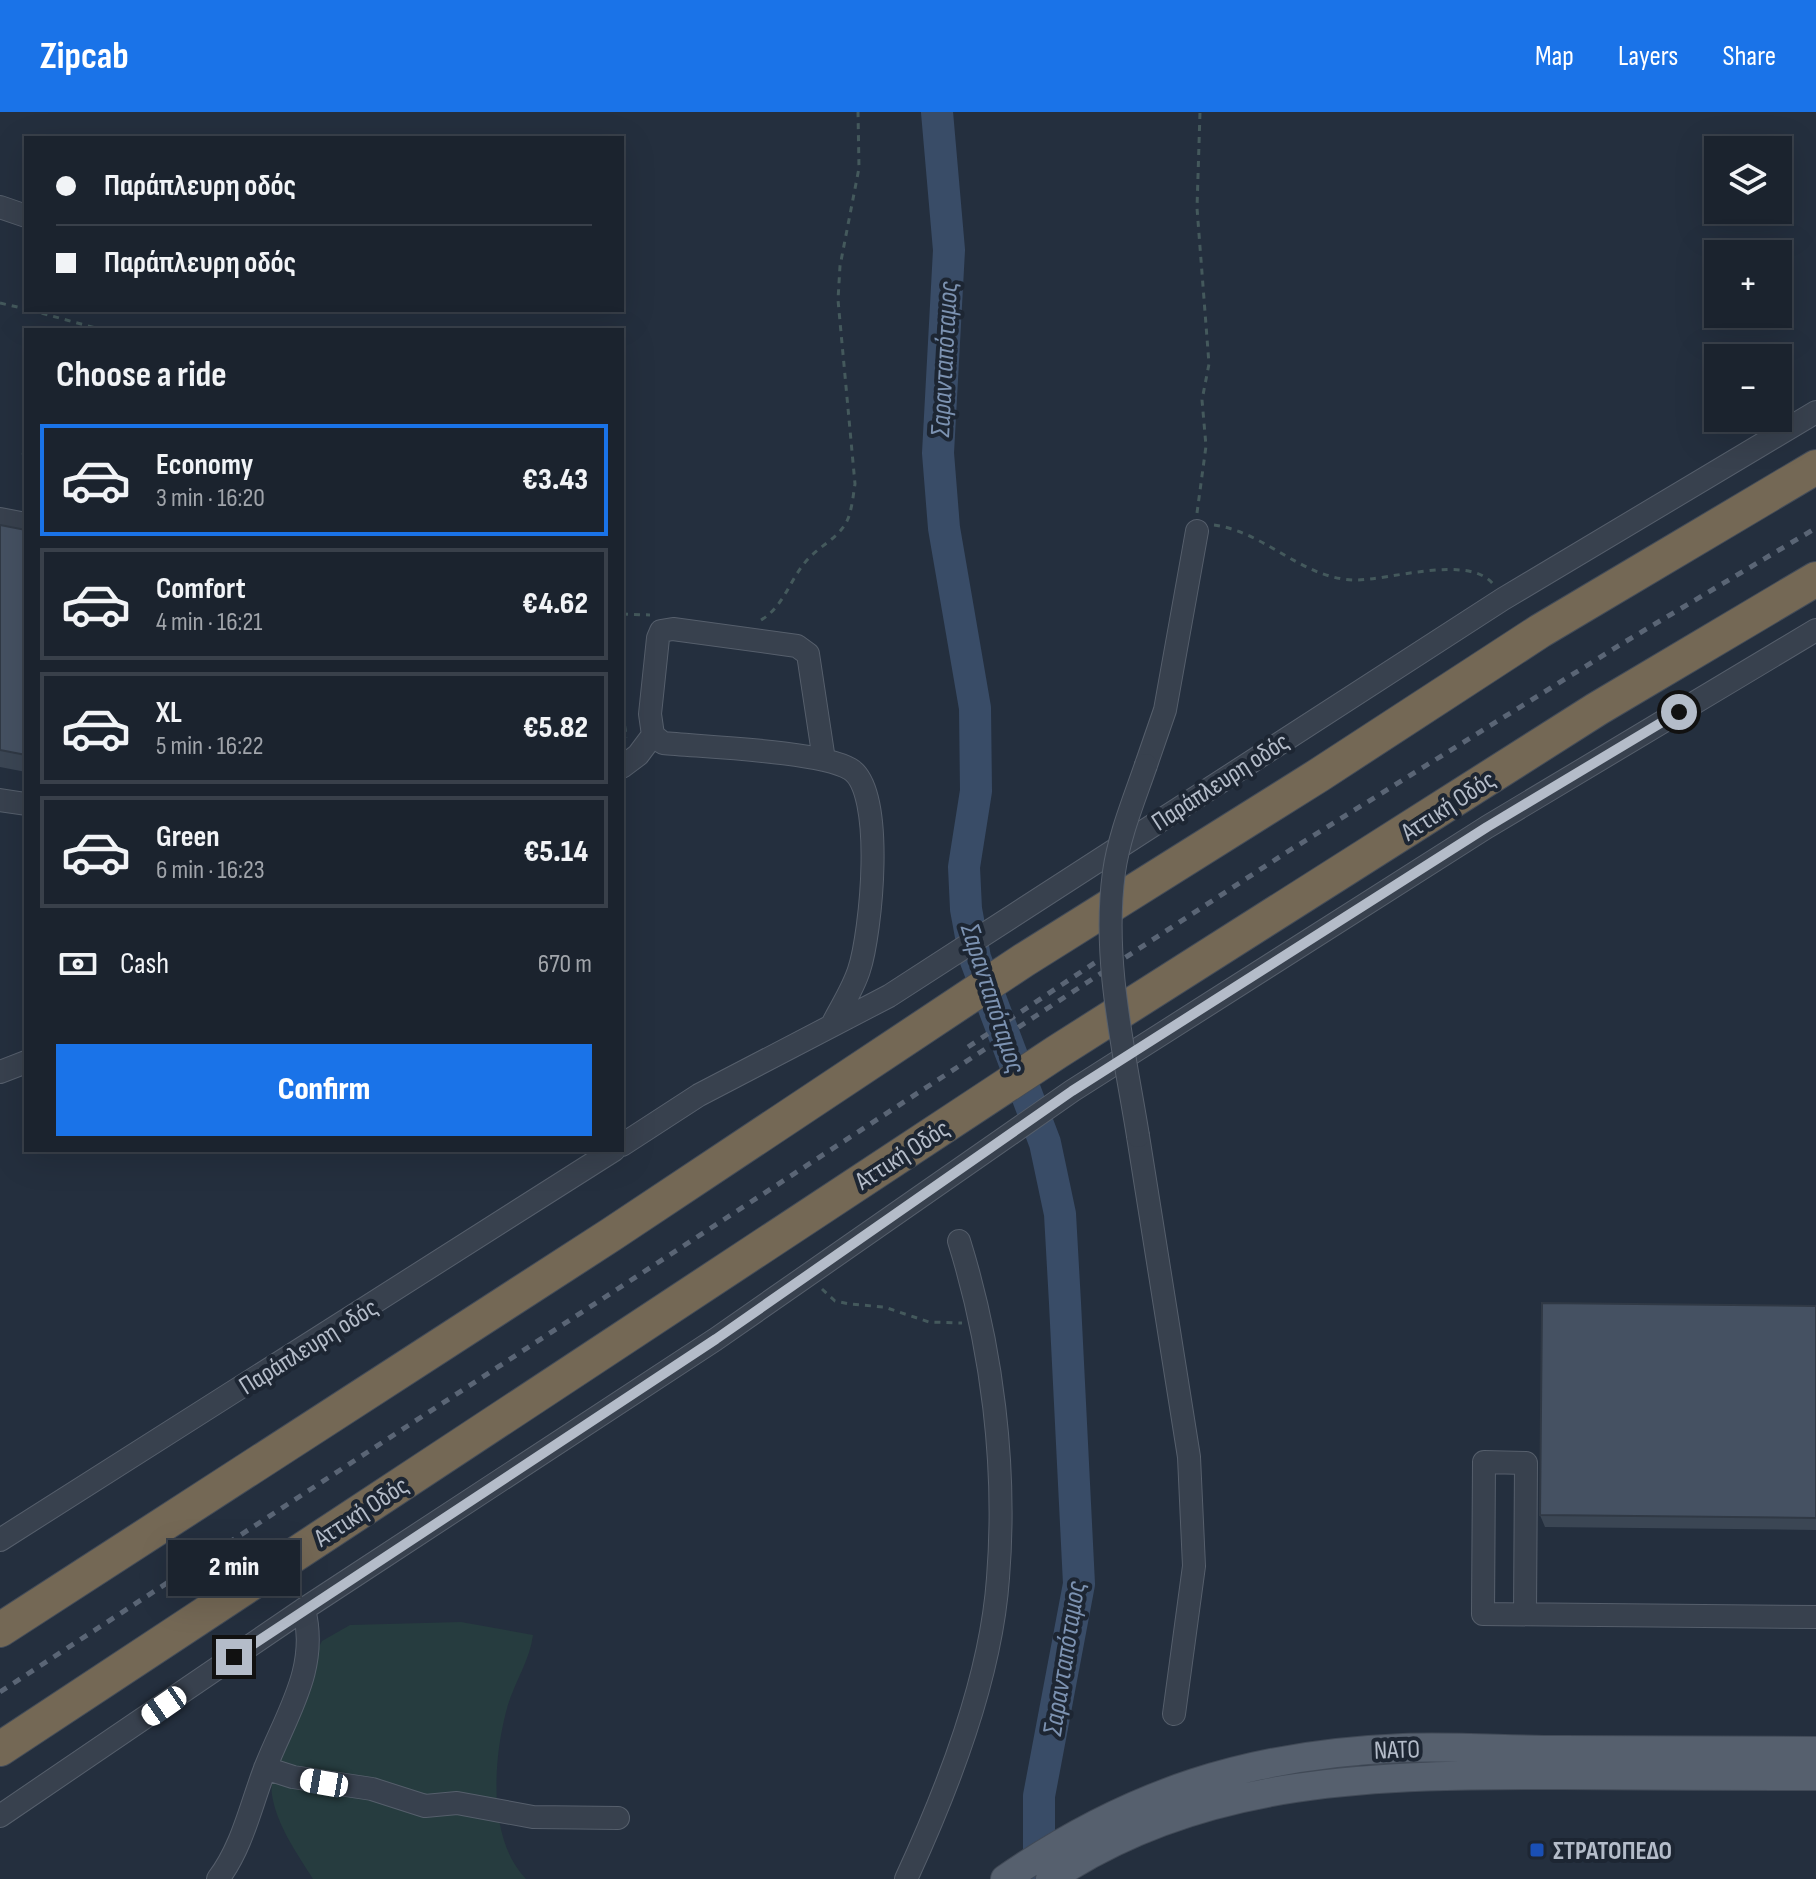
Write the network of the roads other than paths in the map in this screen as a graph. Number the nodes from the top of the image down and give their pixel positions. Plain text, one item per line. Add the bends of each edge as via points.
1 (0, 207) edge
2 (24, 215) edge
3 (1816, 412) edge
4 (1816, 467) edge
5 (0, 519) edge
6 (24, 524) edge
7 (1197, 531) road end
8 (1816, 579) edge
9 (1816, 630) edge
10 (653, 735) junction
11 (824, 760) junction
12 (624, 763) edge
13 (0, 800) edge
14 (24, 804) edge
15 (832, 1025) junction
16 (24, 1063) edge
17 (0, 1072) edge
18 (624, 1144) edge
19 (611, 1152) edge
20 (959, 1241) dead end
21 (0, 1540) edge
22 (304, 1609) junction
23 (1525, 1614) junction
24 (1816, 1617) edge
25 (0, 1630) edge
26 (1174, 1714) dead end
27 (0, 1749) edge
28 (1816, 1751) edge
29 (265, 1768) junction
30 (1816, 1776) edge
31 (0, 1816) edge
32 (618, 1818) dead end
33 (1116, 1826) junction
34 (218, 1879) edge
35 (906, 1879) edge
36 (1005, 1879) edge
37 (1050, 1879) edge

1 - 2 street
3 - 15 street, Παράπλευρη οδός via 1503,599 940,964
4 - 25 highway via 1540,631 1024,960
5 - 6 street
7 - 26 street, bridge via 1165,710 1118,855 1110,917 1115,998 1189,1457 1194,1566
8 - 27 highway, Αττική Οδός via 1597,709 1057,1052
9 - 22 street via 1487,827 1072,1091 807,1276
10 - 11 street via 663,743
10 - 11 street via 650,714 661,631 797,646 808,654
10 - 12 street
11 - 15 street via 855,771 865,789 874,866 870,923 859,971
13 - 14 street
15 - 18 street, Παράπλευρη οδός via 699,1095
16 - 17 street
19 - 21 street, Παράπλευρη οδός
20 - 35 street via 991,1386 999,1486 998,1579 987,1648 961,1743
22 - 29 street via 309,1629 302,1685
22 - 31 street
23 - 23 street via 1483,1614 1484,1462 1526,1463
23 - 24 street
28 - 33 main road, ΝΑΤΟ via 1350,1751 1292,1758 1170,1790
29 - 32 street via 372,1789 425,1806 457,1803 533,1817
29 - 34 street via 236,1849
30 - 33 main road, ΝΑΤΟ via 1502,1775 1296,1785
33 - 36 main road, ΝΑΤΟ via 1055,1845
33 - 37 main road, ΝΑΤΟ

